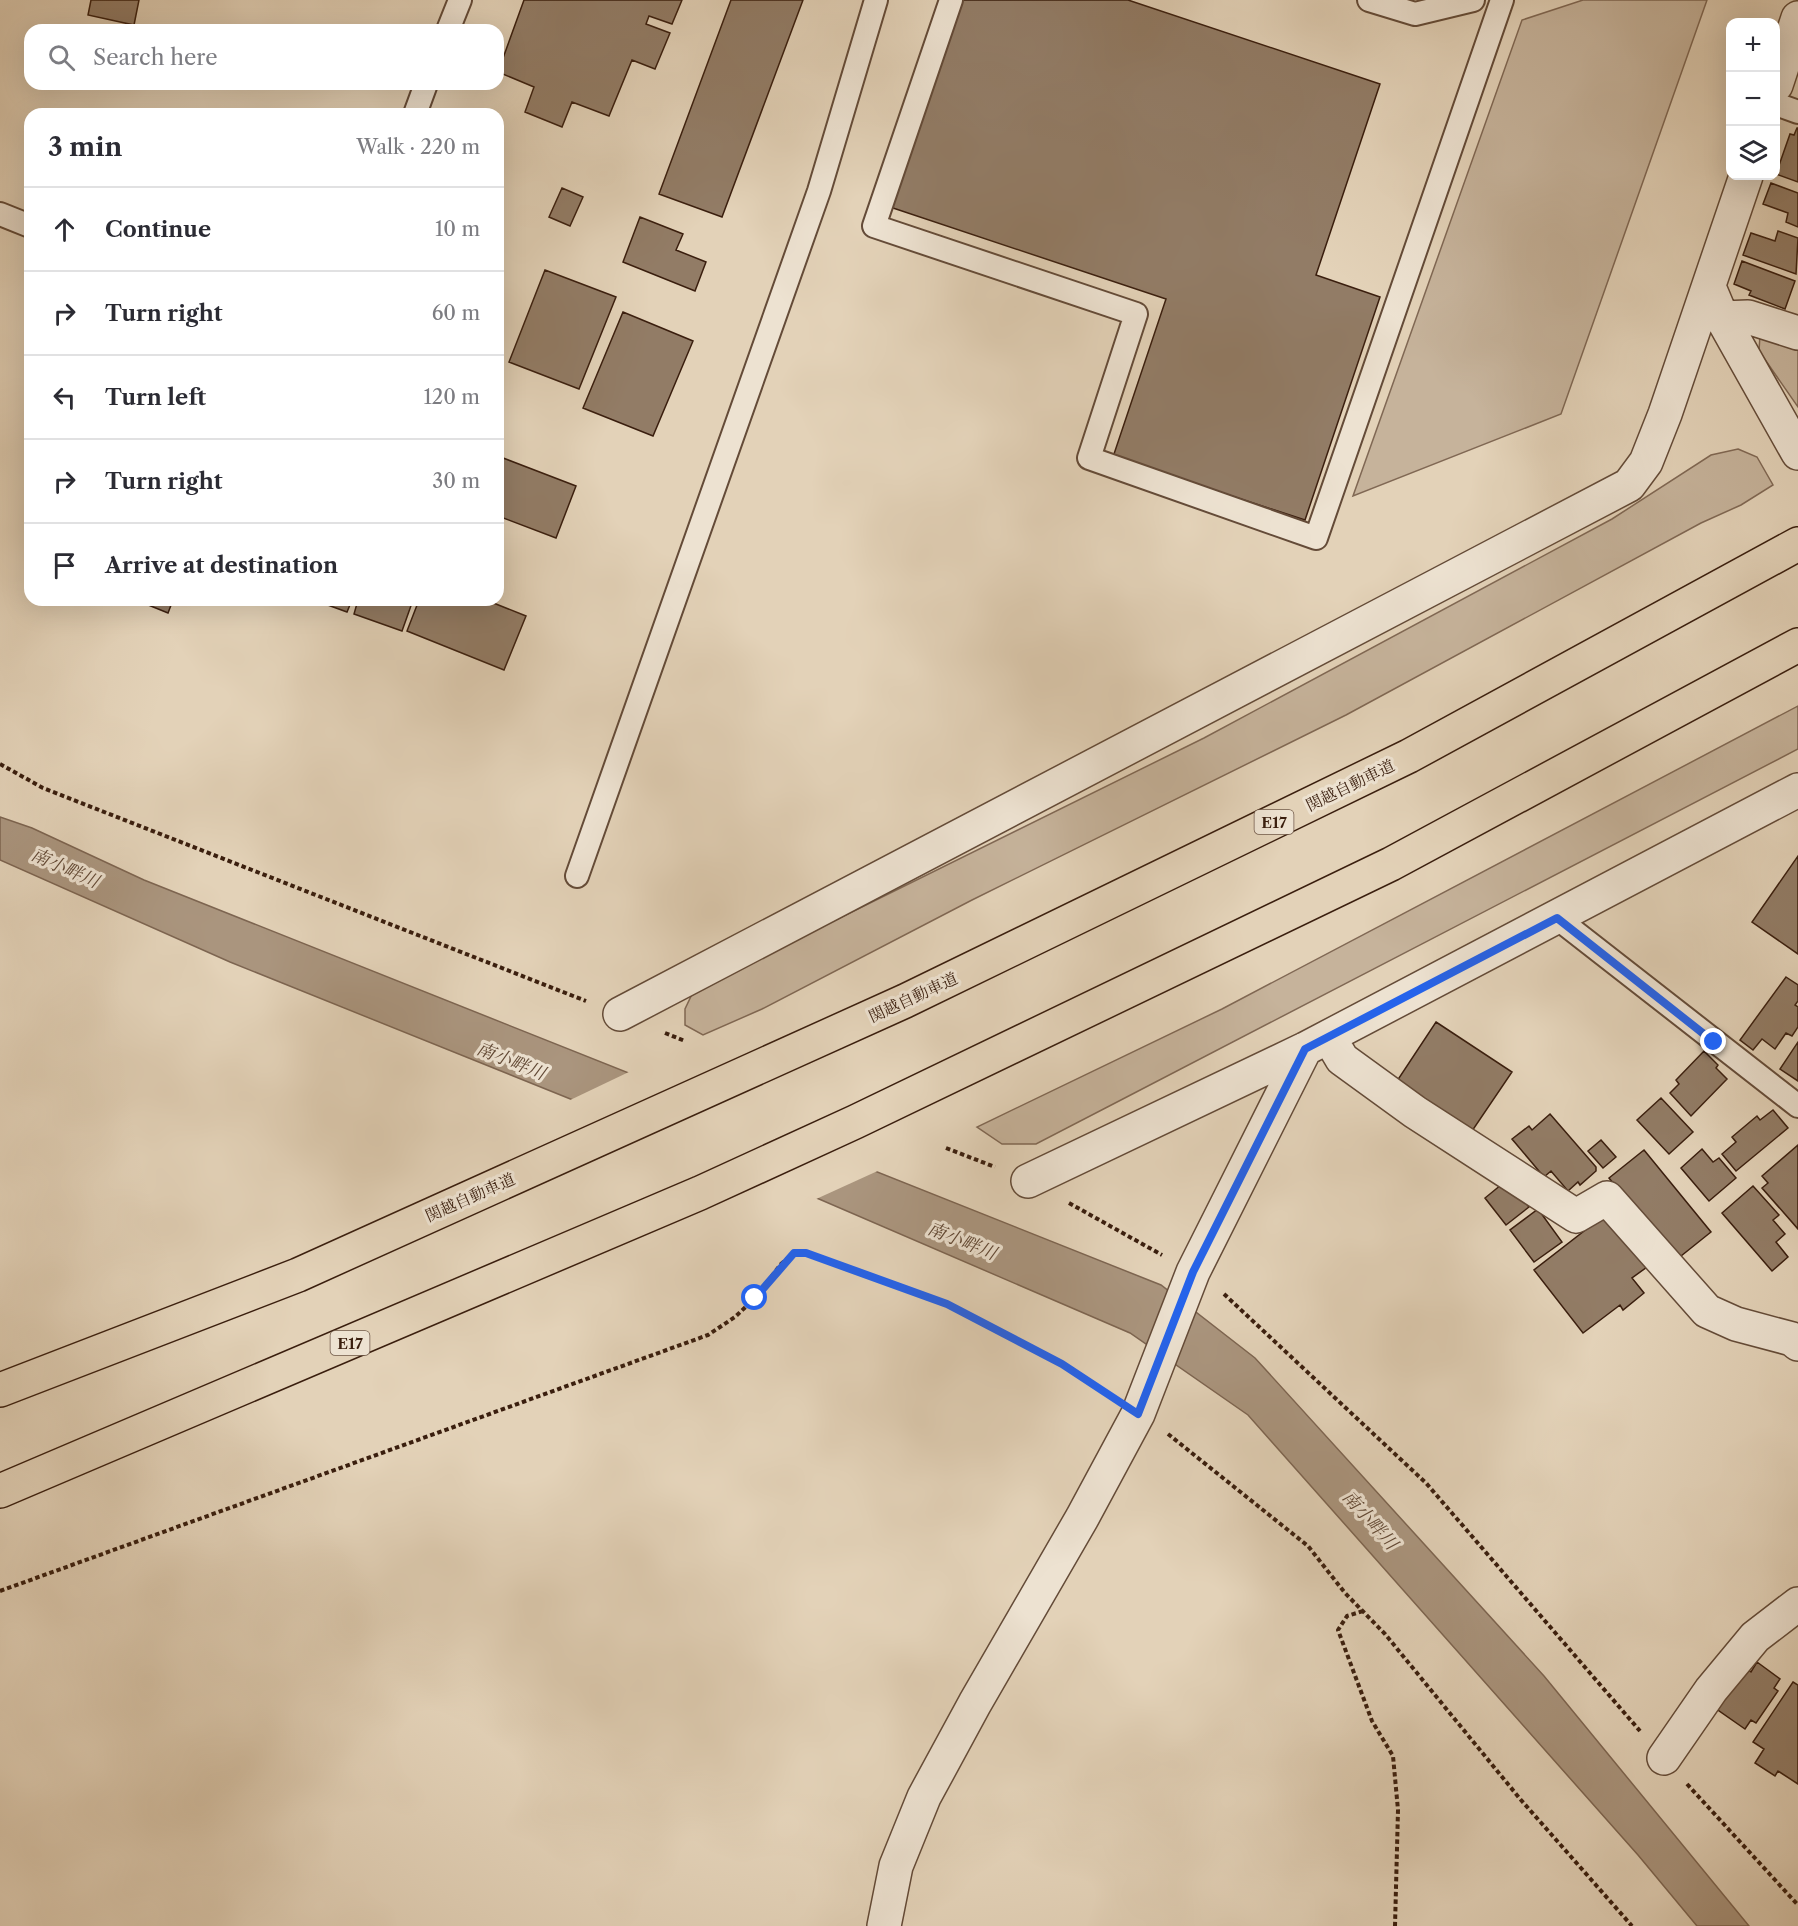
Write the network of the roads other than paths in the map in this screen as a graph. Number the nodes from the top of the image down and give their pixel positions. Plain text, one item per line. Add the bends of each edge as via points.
1 (460, 0) edge
2 (876, 0) edge
3 (951, 0) edge
4 (1369, 0) edge
5 (1473, 0) edge
6 (1502, 0) edge
7 (1798, 18) edge
8 (450, 24) edge
9 (1780, 73) edge
10 (424, 90) edge
11 (1780, 105) edge
12 (416, 108) edge
13 (1798, 112) edge
14 (1745, 180) edge
15 (0, 214) edge
16 (24, 224) edge
17 (1708, 288) junction
18 (1722, 318) junction
19 (1798, 333) edge
20 (1798, 453) edge
21 (1798, 544) edge
22 (1798, 645) edge
23 (1798, 790) edge
24 (577, 876) dead end
25 (1557, 918) junction
26 (620, 1014) road end
27 (1317, 1043) junction
28 (1798, 1106) edge
29 (1028, 1181) road end
30 (1798, 1344) edge
31 (0, 1390) edge
32 (0, 1491) edge
33 (1798, 1604) edge
34 (1664, 1758) road end
35 (884, 1926) edge

1 - 8 lane
2 - 24 lane via 819,190
3 - 6 lane via 874,226 1136,314 1089,458 1316,538
4 - 5 lane via 1415,14
7 - 9 street
10 - 12 lane
11 - 13 lane
14 - 17 street
15 - 16 lane
17 - 18 street
17 - 26 street via 1646,462 1629,485
18 - 19 street via 1748,317
18 - 20 street
21 - 31 highway, 関越自動車道 / E17 via 1409,756 905,1001 298,1275
22 - 32 highway, E17 via 1391,864 855,1122 699,1193
23 - 25 street
25 - 27 street
25 - 28 lane
27 - 29 street
27 - 30 street via 1415,1113 1576,1216 1606,1198 1707,1311
27 - 35 street via 1191,1277 1141,1407 924,1797 896,1866
33 - 34 street via 1755,1637 1711,1690

